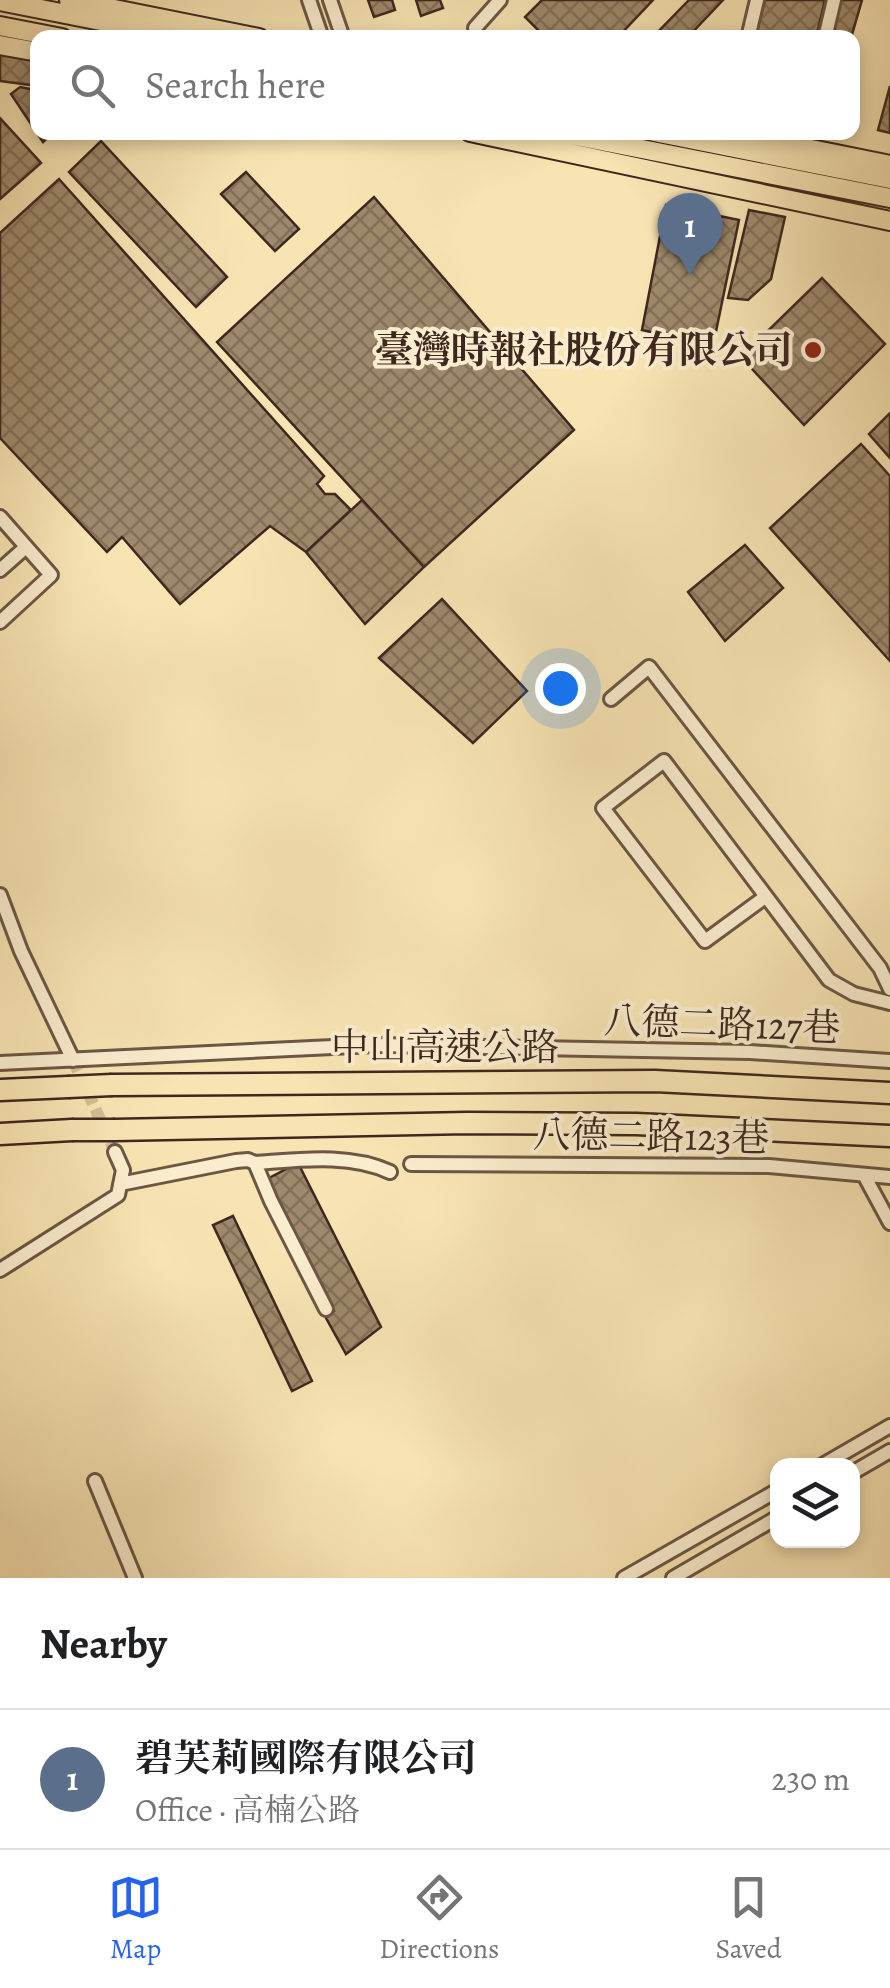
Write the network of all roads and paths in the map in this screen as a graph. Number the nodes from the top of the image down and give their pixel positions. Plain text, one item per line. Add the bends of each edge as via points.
1 (69, 0) edge
2 (309, 0) edge
3 (330, 0) edge
4 (500, 0) edge
5 (757, 0) edge
6 (834, 0) edge
7 (0, 1) edge
8 (113, 23) edge
9 (0, 26) edge
10 (474, 28) dead end
11 (148, 30) edge
12 (182, 30) edge
13 (319, 30) edge
14 (340, 30) edge
15 (750, 30) edge
16 (827, 30) edge
17 (30, 32) edge
18 (0, 45) edge
19 (30, 51) edge
20 (508, 140) edge
21 (596, 140) edge
22 (694, 140) edge
23 (799, 140) edge
24 (890, 166) edge
25 (890, 179) edge
26 (890, 198) edge
27 (890, 221) edge
28 (0, 517) edge
29 (26, 547) junction
30 (0, 570) edge
31 (0, 622) edge
32 (611, 699) dead end
33 (0, 896) edge
34 (765, 897) junction
35 (890, 989) edge
36 (890, 1003) edge
37 (73, 1060) junction
38 (890, 1061) edge
39 (0, 1063) edge
40 (0, 1090) edge
41 (890, 1093) edge
42 (0, 1134) edge
43 (890, 1136) edge
44 (115, 1152) tunnel mouth
45 (255, 1163) junction
46 (411, 1164) dead end
47 (390, 1172) dead end
48 (864, 1175) junction
49 (890, 1177) edge
50 (120, 1184) junction
51 (890, 1224) edge
52 (0, 1270) edge
53 (326, 1309) dead end
54 (890, 1426) edge
55 (890, 1451) edge
56 (835, 1458) edge
57 (860, 1468) edge
58 (95, 1481) dead end
59 (770, 1495) edge
60 (770, 1522) edge
61 (136, 1578) edge
62 (624, 1578) edge
63 (673, 1578) edge

1 - 8 main road
2 - 13 street
3 - 14 street
4 - 10 street
5 - 15 street
6 - 16 street
7 - 8 main road
8 - 11 main road
8 - 12 main road
9 - 17 main road
18 - 19 main road
20 - 27 main road
21 - 26 main road
22 - 25 main road
23 - 24 main road
28 - 29 street
29 - 30 street
29 - 31 street via 51,575
32 - 35 street via 648,667
33 - 37 street
34 - 34 street via 664,762 603,808 705,941
34 - 36 street via 829,980
37 - 38 street, 八德二路127巷 via 375,1045
37 - 39 street, 八德二路127巷
40 - 41 highway, 中山高速公路, bridge via 655,1080
42 - 43 highway, 中山高速公路, bridge via 467,1123
44 - 50 street via 123,1170
45 - 47 street via 311,1158
45 - 50 street
45 - 53 street
46 - 48 street, 八德二路123巷 via 769,1166
48 - 49 street, 八德二路123巷
48 - 51 street
50 - 52 street via 118,1196
54 - 56 street
55 - 57 street
58 - 61 street
59 - 62 street
60 - 63 street

